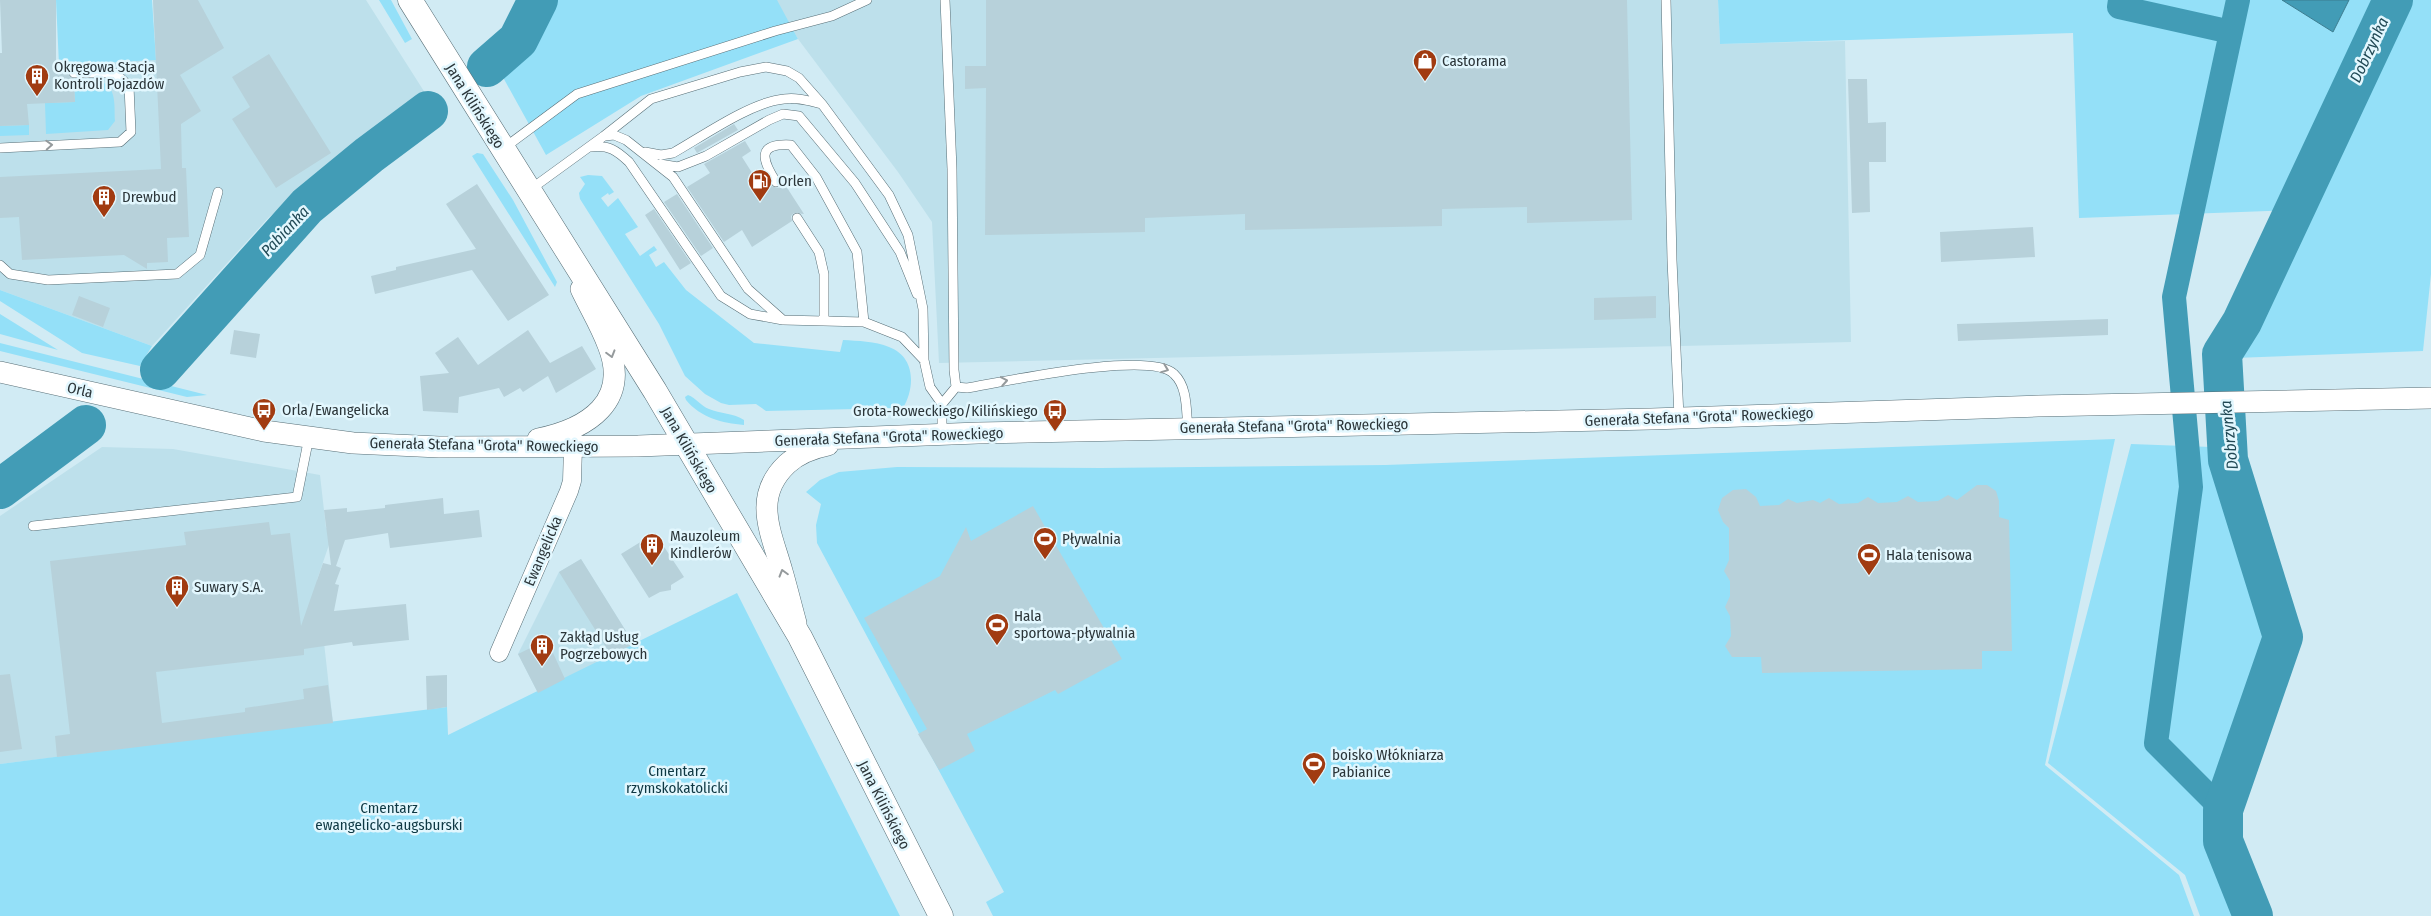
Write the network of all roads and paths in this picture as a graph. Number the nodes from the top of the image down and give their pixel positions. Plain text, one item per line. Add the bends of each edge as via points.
1 (410, 0) edge
2 (867, 0) edge
3 (944, 0) edge
4 (1666, 0) edge
5 (74, 74) dead end
6 (822, 104) junction
7 (604, 136) junction
8 (589, 147) junction
9 (0, 148) edge
10 (502, 149) junction
11 (640, 150) junction
12 (660, 164) junction
13 (776, 182) dead end
14 (528, 191) junction
15 (218, 192) dead end
16 (544, 215) junction
17 (797, 218) dead end
18 (0, 265) edge
19 (923, 309) junction
20 (783, 320) junction
21 (824, 321) junction
22 (864, 322) junction
23 (924, 360) junction
24 (0, 372) edge
25 (956, 388) junction
26 (2431, 398) edge
27 (942, 404) junction
28 (160, 408) joint
29 (1680, 417) junction
30 (1188, 429) junction
31 (942, 435) junction
32 (309, 437) junction
33 (870, 437) junction
34 (686, 444) junction
35 (487, 447) junction
36 (573, 447) junction
37 (33, 526) dead end
38 (800, 637) junction
39 (499, 652) dead end
40 (941, 916) edge

1 - 10 main road, Jana Kilińskiego
2 - 10 lane via 832,16 577,94
3 - 25 lane via 952,169
4 - 29 lane via 1672,260
9 -> 5 lane via 120,142 131,132 129,86 115,73
6 - 7 lane via 799,78 787,71 766,67 651,99
6 - 11 lane via 801,99 765,102 673,153 661,155
6 - 19 lane via 889,194 908,235
7 - 8 lane
7 - 11 lane via 614,135
8 - 14 lane
8 - 20 lane via 614,148 629,162 721,296 750,314
10 - 14 main road, Jana Kilińskiego
11 - 12 lane
12 - 19 lane via 678,167 706,156 768,120 783,114 800,116 855,183 895,244
12 - 20 lane via 748,289
13 - 22 lane via 765,164 765,155 770,147 791,145 816,177 857,252
14 - 16 main road, Jana Kilińskiego
15 - 18 lane via 200,255 177,274 48,280 10,274
16 - 34 main road, Jana Kilińskiego
16 -> 35 street via 608,346 614,380 605,405 588,421 551,436
17 - 21 lane via 820,252 824,274
19 - 23 lane
20 - 21 lane
21 - 22 lane
22 - 23 lane via 902,337
23 - 27 lane via 930,387
24 - 28 street, Orla
25 - 27 lane
25 -> 30 lane via 1072,370 1147,364 1170,370 1181,382
26 - 29 street, Generała Stefana "Grota" Roweckiego via 2232,400
27 - 31 lane
28 - 32 street, Generała Stefana "Grota" Roweckiego
29 - 30 street, Generała Stefana "Grota" Roweckiego
30 - 31 street, Generała Stefana "Grota" Roweckiego
31 - 33 street, Generała Stefana "Grota" Roweckiego
32 - 35 street, Generała Stefana "Grota" Roweckiego via 352,443
32 - 37 lane via 297,497
33 - 34 street, Generała Stefana "Grota" Roweckiego
38 -> 33 street via 771,535 767,495 782,469 800,454
34 - 36 street, Generała Stefana "Grota" Roweckiego
34 - 38 main road, Jana Kilińskiego
35 - 36 street, Generała Stefana "Grota" Roweckiego
36 - 39 street, Ewangelicka via 571,486
38 - 40 main road, Jana Kilińskiego

